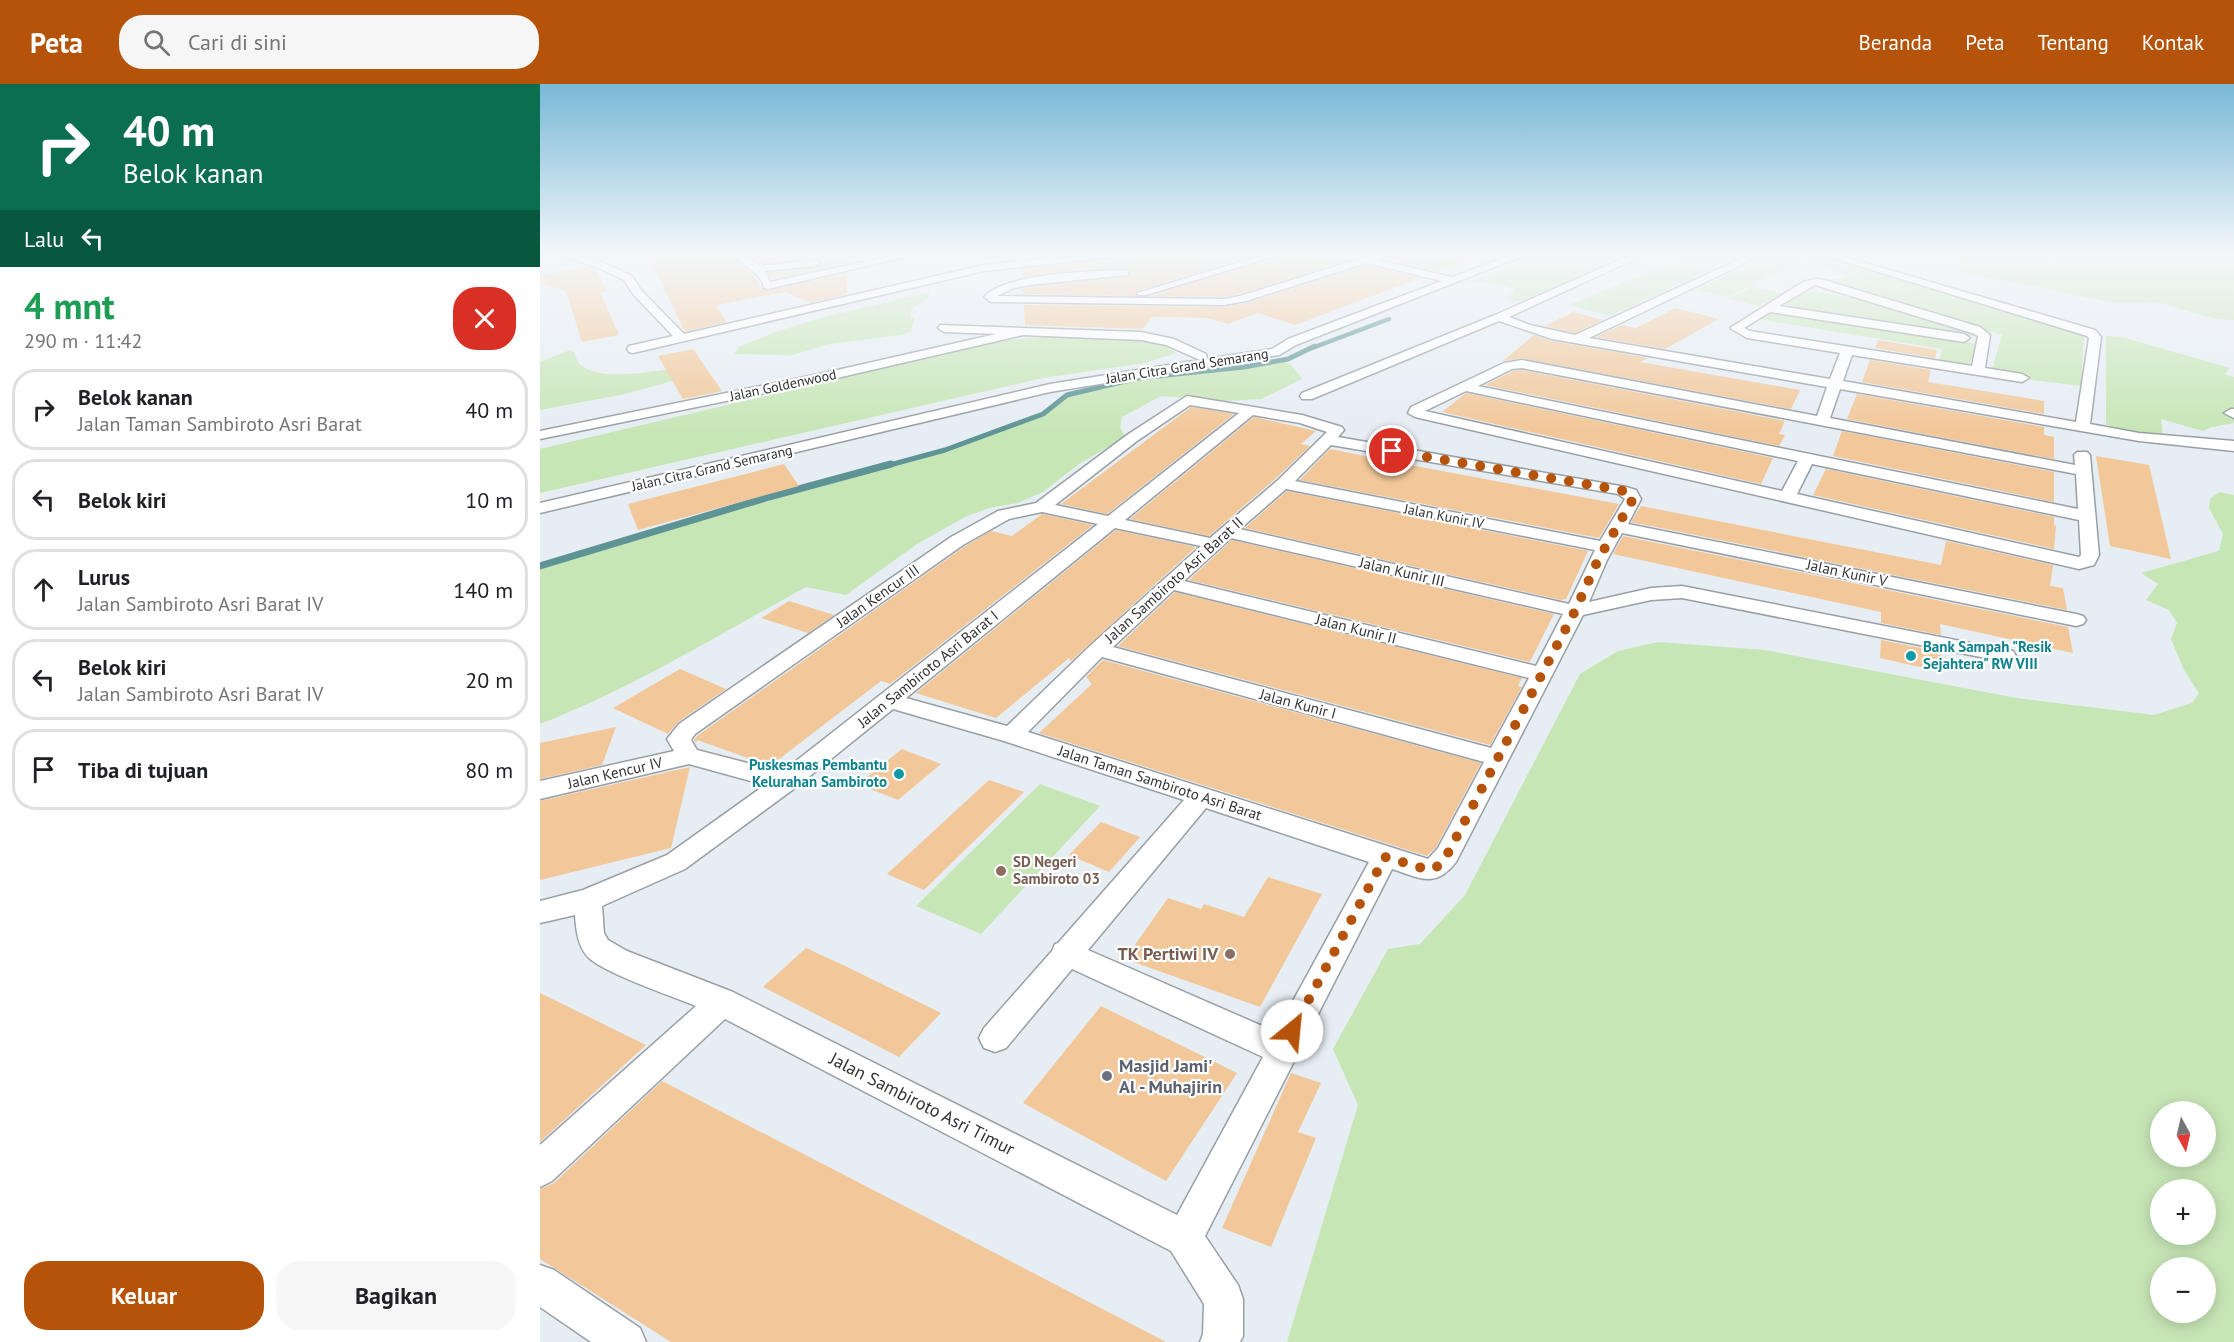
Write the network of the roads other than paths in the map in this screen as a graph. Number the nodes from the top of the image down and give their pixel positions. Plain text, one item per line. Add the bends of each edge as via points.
1 (657, 313) edge
2 (785, 313) edge
3 (1370, 313) edge
4 (1509, 313) edge
5 (1633, 313) edge
6 (1760, 313) edge
7 (1798, 313) edge
8 (1920, 313) edge
9 (2023, 313) edge
10 (1499, 317) junction
11 (944, 328) dead end
12 (1024, 331) junction
13 (681, 338) junction
14 (1579, 338) junction
15 (1984, 341) junction
16 (1292, 342) junction
17 (633, 349) dead end
18 (1847, 351) junction
19 (1202, 357) junction
20 (1168, 365) junction
21 (1978, 371) junction
22 (2022, 378) dead end
23 (1835, 384) junction
24 (1465, 387) junction
25 (1307, 396) dead end
26 (1251, 410) junction
27 (1822, 421) junction
28 (2082, 427) junction
29 (1332, 434) junction
30 (540, 435) edge
31 (2234, 446) edge
32 (1807, 458) junction
33 (1283, 484) junction
34 (540, 498) edge
35 (1787, 498) junction
36 (1042, 507) junction
37 (540, 508) edge
38 (2085, 516) junction
39 (1110, 522) junction
40 (1618, 527) junction
41 (1222, 538) junction
42 (1606, 547) junction
43 (1171, 584) junction
44 (1575, 611) junction
45 (2076, 620) dead end
46 (1098, 649) junction
47 (2006, 656) dead end
48 (1541, 674) junction
49 (889, 701) junction
50 (1012, 735) junction
51 (690, 756) junction
52 (1498, 758) junction
53 (786, 782) junction
54 (540, 790) edge
55 (1202, 797) junction
56 (1385, 857) junction
57 (588, 900) junction
58 (540, 912) edge
59 (1065, 954) junction
60 (722, 1002) junction
61 (995, 1038) dead end
62 (1282, 1050) junction
63 (540, 1169) edge
64 (1184, 1238) junction
65 (540, 1284) edge
66 (626, 1342) edge
67 (1220, 1342) edge

1 - 13 street
2 - 13 street
3 - 16 street
4 - 10 street
5 - 14 street
6 - 18 street via 1736,328
7 - 15 street
8 - 15 street via 1976,330 1984,335
9 - 28 street via 2095,337
10 - 14 street via 1538,332
10 - 25 street
11 - 12 street, Jalan Goldenwood
12 - 19 street, Jalan Goldenwood via 1141,336 1170,342
12 - 30 street, Jalan Goldenwood
13 - 17 street
14 - 23 street
15 - 21 street
16 - 19 street, Jalan Citra Grand Semarang
16 - 20 street, Jalan Citra Grand Semarang via 1258,355
18 - 21 street
18 - 23 street
19 - 20 street, Jalan Citra Grand Semarang
20 - 34 street, Jalan Citra Grand Semarang via 1041,382
20 - 37 street, Jalan Citra Grand Semarang via 1050,388
21 - 22 street
23 - 27 street
23 - 28 street
24 - 27 street via 1509,366 1522,364
24 - 32 street
24 - 35 street via 1415,413
26 - 29 street via 1302,419
26 - 36 street via 1185,401
26 - 39 street, Jalan Sambiroto Asri Barat I
27 - 38 street via 2082,463
28 - 31 street
29 - 33 street, Jalan Sambiroto Asri Barat II
29 - 40 street via 1625,491 1633,499
32 - 35 street
32 - 38 street
33 - 41 street, Jalan Sambiroto Asri Barat II
33 - 42 street, Jalan Kunir IV
35 - 38 street via 2079,563 2088,561 2090,555
36 - 39 street, Jalan Kencur III
36 - 51 street, Jalan Kencur III via 1004,515 957,541 687,729 679,739
39 - 41 street, Jalan Kencur III
39 - 49 street, Jalan Sambiroto Asri Barat I
40 - 42 street
40 - 45 street, Jalan Kunir V
41 - 43 street, Jalan Sambiroto Asri Barat II
41 - 44 street, Jalan Kunir III
42 - 44 street
43 - 46 street, Jalan Sambiroto Asri Barat II
43 - 48 street, Jalan Kunir II
44 - 47 street via 1651,594 1682,592
44 - 48 street
46 - 50 street, Jalan Sambiroto Asri Barat II
46 - 52 street, Jalan Kunir I
48 - 52 street
49 - 50 street, Jalan Taman Sambiroto Asri Barat
49 - 53 street, Jalan Sambiroto Asri Barat I
50 - 55 street, Jalan Taman Sambiroto Asri Barat
51 - 53 street
51 - 54 street, Jalan Kencur IV
52 - 56 street, Jalan Taman Sambiroto Asri Barat via 1438,866 1429,870
53 - 57 street, Jalan Sambiroto Asri Barat I via 676,862
55 - 56 street, Jalan Taman Sambiroto Asri Barat
55 - 59 street
56 - 62 street
57 - 58 street, Jalan Sambiroto Asri Barat I
57 - 60 street, Jalan Sambiroto Asri Timur via 590,933 598,949
59 - 61 street
59 - 62 street
60 - 63 street
60 - 64 street, Jalan Sambiroto Asri Timur
62 - 64 street
64 - 67 street, Jalan Sambiroto Asri Timur via 1224,1299
65 - 66 street

